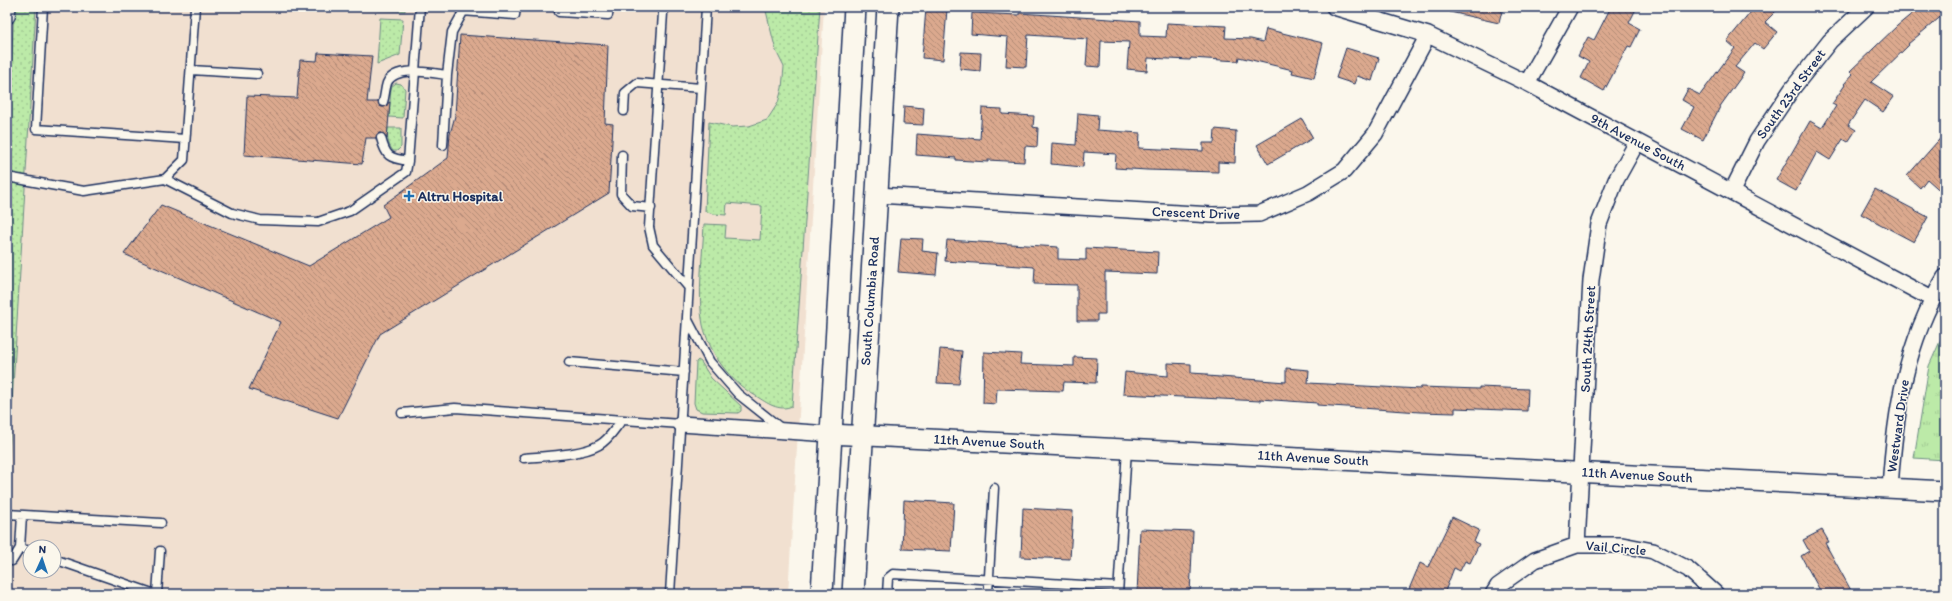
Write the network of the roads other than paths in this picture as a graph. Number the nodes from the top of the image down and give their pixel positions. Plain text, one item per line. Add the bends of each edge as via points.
1 (8, 7) edge
2 (43, 7) edge
3 (195, 7) edge
4 (420, 7) edge
5 (516, 7) edge
6 (560, 7) edge
7 (609, 7) edge
8 (665, 7) edge
9 (706, 7) edge
10 (855, 7) edge
11 (888, 7) edge
12 (1334, 7) edge
13 (1570, 7) edge
14 (1866, 7) edge
15 (462, 9) edge
16 (7, 16) edge
17 (1428, 35) junction
18 (191, 70) junction
19 (414, 71) junction
20 (257, 74) dead end
21 (447, 75) junction
22 (1527, 83) junction
23 (658, 84) junction
24 (702, 88) junction
25 (383, 102) dead end
26 (624, 111) dead end
27 (381, 138) dead end
28 (185, 139) junction
29 (1637, 142) junction
30 (443, 145) dead end
31 (622, 155) dead end
32 (408, 161) junction
33 (7, 177) edge
34 (165, 179) junction
35 (1732, 191) junction
36 (877, 195) junction
37 (651, 208) junction
38 (1945, 277) edge
39 (689, 288) junction
40 (1932, 299) junction
41 (687, 319) junction
42 (569, 362) dead end
43 (684, 372) junction
44 (402, 413) dead end
45 (622, 420) junction
46 (681, 424) junction
47 (785, 431) junction
48 (830, 434) junction
49 (862, 436) junction
50 (1127, 449) junction
51 (524, 458) dead end
52 (1580, 472) junction
53 (994, 488) dead end
54 (1890, 488) junction
55 (1945, 491) edge
56 (7, 514) edge
57 (22, 514) junction
58 (161, 523) dead end
59 (1577, 545) junction
60 (20, 548) joint
61 (160, 551) dead end
62 (12, 561) dead end
63 (62, 562) edge
64 (989, 580) junction
65 (1118, 590) edge
66 (156, 594) edge
67 (670, 594) edge
68 (822, 594) edge
69 (853, 594) edge
70 (887, 594) edge
71 (988, 594) edge
72 (1492, 594) edge
73 (1716, 594) edge

1 - 16 street
2 - 28 lane via 36,129
3 - 18 lane
4 - 19 lane
5 - 15 lane via 516,15
6 - 7 lane via 559,12 608,15
8 - 23 lane
9 - 24 lane
10 - 48 main road
11 - 36 main road, South Columbia Road
12 - 17 street, 9th Avenue South
13 - 22 street
14 - 35 street, South 23rd Street via 1830,41 1792,90 1757,141
15 - 21 lane via 452,32
17 - 22 street, 9th Avenue South
17 - 36 street, Crescent Drive via 1375,134 1344,171 1308,193 1259,214 1212,215
18 - 20 lane
18 - 28 lane
19 - 21 lane
19 - 25 lane via 401,73 388,82
19 - 32 lane
21 - 30 lane
22 - 29 street, 9th Avenue South
23 - 24 lane
23 - 26 lane via 637,83 625,93
23 - 37 lane
24 - 39 lane
27 - 32 lane via 385,151 392,158
28 - 34 lane via 184,160
29 - 35 street, 9th Avenue South
29 - 52 street, South 24th Street via 1616,180 1598,224 1591,280
31 - 37 lane via 621,194 632,206
32 - 34 lane via 406,172 356,207 318,222 260,220 232,214
33 - 34 lane via 84,191
35 - 40 street, 9th Avenue South
36 - 49 main road, South Columbia Road
37 - 39 lane via 649,227 653,245
38 - 40 street, Westward Drive
39 - 41 lane
40 - 54 street, Westward Drive via 1915,341 1900,392
41 - 43 lane
41 - 47 lane via 710,362 738,394
42 - 43 lane
43 - 46 lane
44 - 45 lane via 455,408
45 - 46 lane
45 - 51 lane via 598,446 572,453
46 - 47 street, 11th Avenue South
46 - 67 lane
47 - 48 street, 11th Avenue South
48 - 49 street, 11th Avenue South
48 - 68 main road
49 - 50 street, 11th Avenue South
49 - 69 main road, South Columbia Road
50 - 52 street, 11th Avenue South
50 - 65 lane
52 - 54 street, 11th Avenue South
52 - 59 street, South 24th Street
53 - 64 lane
54 - 55 street, 11th Avenue South
56 - 57 lane
57 - 58 lane
57 - 60 lane
59 - 72 street, Vail Circle via 1535,560 1498,586
59 - 73 street, Vail Circle via 1622,546 1653,551 1688,569
60 - 62 lane
61 - 66 lane
63 - 66 lane
64 - 65 lane
64 - 70 lane via 893,574 888,578
64 - 71 lane

